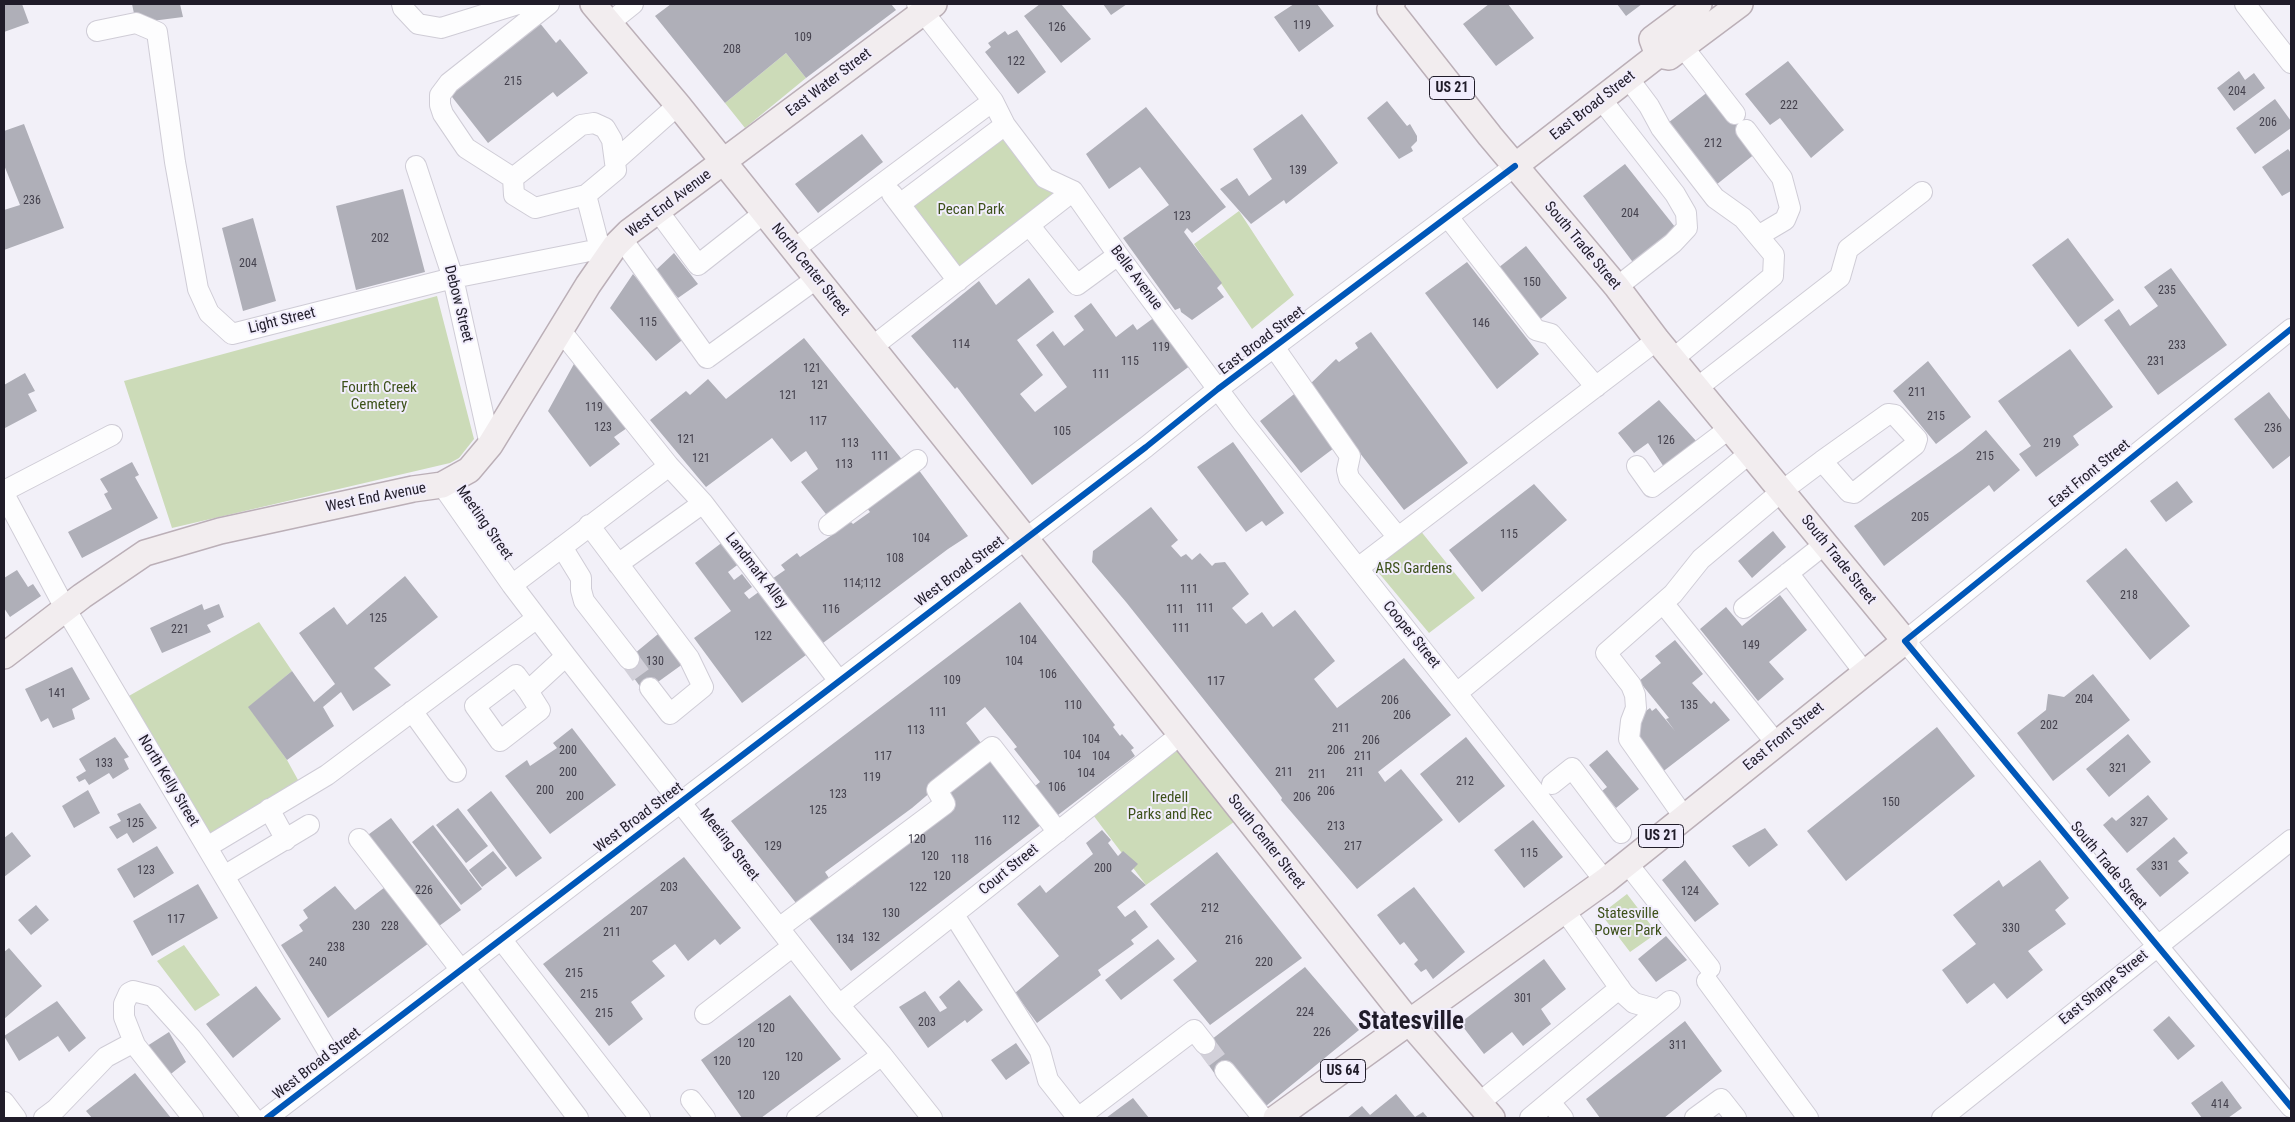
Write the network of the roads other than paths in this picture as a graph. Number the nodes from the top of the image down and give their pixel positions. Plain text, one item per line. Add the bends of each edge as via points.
1 (402, 4) edge
2 (549, 4) edge
3 (593, 4) edge
4 (633, 4) edge
5 (1699, 4) edge
6 (1740, 4) edge
7 (2245, 4) edge
8 (925, 6) edge
9 (1389, 6) edge
10 (608, 24) junction
11 (97, 31) dead end
12 (1683, 47) junction
13 (1658, 55) junction
14 (2291, 63) edge
15 (1628, 78) junction
16 (1601, 99) junction
17 (993, 101) junction
18 (678, 105) junction
19 (1005, 125) junction
20 (615, 161) junction
21 (723, 163) junction
22 (416, 166) dead end
23 (1516, 166) junction
24 (513, 178) junction
25 (883, 182) junction
26 (1073, 190) junction
27 (1922, 192) dead end
28 (586, 195) junction
29 (900, 204) junction
30 (658, 211) junction
31 (764, 213) junction
32 (1435, 220) junction
33 (1029, 225) junction
34 (1758, 236) junction
35 (612, 245) junction
36 (793, 250) junction
37 (1118, 254) junction
38 (453, 278) junction
39 (816, 278) junction
40 (958, 281) junction
41 (1617, 287) junction
42 (2291, 329) edge
43 (561, 331) junction
44 (1657, 340) junction
45 (872, 348) junction
46 (1274, 348) junction
47 (1673, 359) junction
48 (1596, 387) junction
49 (1697, 388) junction
50 (1218, 389) junction
51 (1730, 428) junction
52 (112, 435) dead end
53 (490, 446) junction
54 (1750, 453) junction
55 (917, 460) dead end
56 (1822, 461) dead end
57 (669, 466) junction
58 (1637, 466) dead end
59 (442, 485) junction
60 (1782, 491) junction
61 (4, 493) edge
62 (704, 503) junction
63 (589, 525) junction
64 (829, 525) dead end
65 (1397, 536) junction
66 (1025, 538) junction
67 (1825, 544) junction
68 (562, 547) junction
69 (618, 564) junction
70 (1358, 568) junction
71 (1788, 573) junction
72 (512, 585) junction
73 (1663, 603) junction
74 (65, 608) junction
75 (1744, 608) dead end
76 (537, 618) junction
77 (1905, 641) junction
78 (4, 656) edge
79 (566, 656) junction
80 (629, 658) tunnel mouth
81 (1864, 672) junction
82 (839, 681) junction
83 (650, 688) tunnel mouth
84 (528, 691) dead end
85 (1457, 693) junction
86 (412, 711) junction
87 (1180, 735) junction
88 (1776, 744) junction
89 (456, 772) dead end
90 (1552, 784) dead end
91 (680, 802) junction
92 (269, 809) junction
93 (1684, 817) junction
94 (309, 825) dead end
95 (1058, 832) junction
96 (1621, 834) dead end
97 (359, 838) dead end
98 (286, 840) junction
99 (2291, 840) edge
100 (207, 847) junction
101 (1627, 863) junction
102 (224, 876) junction
103 (1606, 881) junction
104 (1565, 911) junction
105 (954, 914) junction
106 (779, 928) junction
107 (501, 939) junction
108 (2157, 945) junction
109 (793, 946) junction
110 (462, 969) junction
111 (1620, 988) junction
112 (839, 1005) junction
113 (706, 1014) dead end
114 (1410, 1023) junction
115 (134, 1042) junction
116 (1205, 1044) tunnel mouth
117 (882, 1054) junction
118 (336, 1065) junction
119 (1225, 1071) tunnel mouth
120 (691, 1100) dead end
121 (4, 1102) edge
122 (1550, 1102) junction
123 (2291, 1107) edge
124 (1485, 1111) edge
125 (1082, 1115) edge
126 (16, 1118) edge
127 (44, 1118) edge
128 (193, 1118) edge
129 (253, 1118) edge
130 (267, 1118) edge
131 (578, 1118) edge
132 (640, 1118) edge
133 (705, 1118) edge
134 (797, 1118) edge
135 (932, 1118) edge
136 (1264, 1118) edge
137 (1276, 1118) edge
138 (1530, 1118) edge
139 (1563, 1118) edge
140 (1695, 1118) edge
141 (1736, 1118) edge
142 (1808, 1118) edge
143 (1942, 1118) edge

1 - 2 street via 418,24 441,28 518,4
2 - 24 street via 449,83 440,95 442,114 466,148
3 - 10 main road, North Center Street
4 - 10 street
5 - 13 main road via 1652,39
6 - 12 main road, East Broad Street
7 - 14 street
8 - 17 street
8 - 21 main road, East Water Street
9 - 23 main road, South Trade Street / US 21
10 - 18 main road, North Center Street
11 - 38 street, Light Street via 136,23 157,32 175,162 198,289 209,312 232,334
12 - 13 main road, East Broad Street via 1669,57
12 - 34 street via 1782,178 1790,208 1785,220
13 - 15 main road, East Broad Street
15 - 16 main road, East Broad Street
15 - 34 street via 1661,128 1716,198 1743,218
16 - 23 main road, East Broad Street
16 - 41 street via 1675,194 1686,214 1687,228 1673,243
17 - 19 street
17 - 25 street
18 - 20 street
18 - 21 main road, North Center Street
19 - 26 street via 1045,178
19 - 29 street
20 - 24 street via 612,140 604,128 594,123 581,125
20 - 28 street via 616,170
21 - 30 main road, West End Avenue
21 - 31 main road, North Center Street
22 - 38 street, Debow Street
23 - 32 street, East Broad Street
23 - 41 main road, South Trade Street / US 21
24 - 28 street via 514,195 535,208
25 - 29 street
25 - 36 street
26 - 33 street
26 - 37 street, Belle Avenue
27 - 49 street via 1848,249 1840,277
28 - 35 street
29 - 40 street
30 - 31 street via 698,265
30 - 35 main road, West End Avenue
31 - 36 main road, North Center Street
32 - 46 street, East Broad Street
32 - 48 street via 1536,330 1551,334
33 - 37 street via 1078,285
33 - 40 street
34 - 47 street via 1774,254 1772,276
35 - 38 street, Light Street
35 - 39 street via 707,358
35 - 43 main road, West End Avenue
36 - 39 main road, North Center Street
37 - 50 street, Belle Avenue
38 - 53 street, Debow Street
39 - 45 main road, North Center Street
40 - 45 street
41 - 44 main road, South Trade Street / US 21
42 - 77 street, East Front Street
43 - 53 main road, West End Avenue
43 - 57 street, Landmark Alley
44 - 47 main road, South Trade Street / US 21
44 - 48 street
45 - 66 main road, North Center Street
46 - 50 street, East Broad Street
46 - 65 street via 1350,456 1347,470 1350,478
47 - 49 main road, South Trade Street / US 21
48 - 65 street
49 - 51 main road, South Trade Street / US 21
50 - 66 street, East Broad Street
50 - 70 street, Cooper Street
51 - 54 main road, South Trade Street / US 21
51 - 58 street via 1652,487
52 - 61 street
53 - 59 main road, West End Avenue via 469,470
54 - 60 main road, South Trade Street / US 21
54 - 85 street
55 - 64 street
56 - 60 street
57 - 62 street, Landmark Alley
57 - 63 street
59 - 72 street, Meeting Street
59 - 74 main road, West End Avenue via 374,497 173,543 145,553 119,568
60 - 67 main road, South Trade Street / US 21
60 - 73 street via 1701,559
61 - 74 street, North Kelly Street
62 - 69 street
62 - 82 street, Landmark Alley
63 - 68 street
63 - 69 street
65 - 70 street
66 - 82 street, West Broad Street
66 - 87 main road, South Center Street
67 - 71 street
67 - 77 main road, South Trade Street / US 21
68 - 72 street
68 - 80 street via 581,578 584,601
69 - 83 street via 690,658 703,687 670,714
70 - 85 street, Cooper Street
71 - 75 street
71 - 81 street
72 - 76 street, Meeting Street
73 - 88 street
73 - 93 street via 1606,654 1636,695 1629,739
74 - 78 main road, West End Avenue
74 - 100 street, North Kelly Street
76 - 79 street, Meeting Street
76 - 86 street
77 - 81 main road, East Front Street / US 21
77 - 108 street, South Trade Street
79 - 84 street
79 - 91 street, Meeting Street
81 - 88 main road, East Front Street / US 21
82 - 91 street, West Broad Street
85 - 103 street, Cooper Street
86 - 89 street
86 - 92 street via 327,775
87 - 95 street, Court Street
87 - 114 main road, South Center Street
88 - 93 main road, East Front Street / US 21
90 - 96 street via 1572,768
91 - 106 street, Meeting Street
91 - 107 street, West Broad Street
92 - 98 street
92 - 100 street
93 - 101 main road, East Front Street / US 21
94 - 98 street
95 - 105 street, Court Street
95 - 106 street via 992,747 937,790 945,804
97 - 110 street
98 - 102 street
99 - 108 street, East Sharpe Street
100 - 102 street, North Kelly Street
101 - 103 main road, East Front Street / US 21
101 - 142 street
102 - 118 street, North Kelly Street
103 - 104 main road, East Front Street / US 21
104 - 111 street
104 - 114 main road, East Front Street / US 21
105 - 112 street, Court Street
105 - 125 street via 1040,1051 1048,1080
106 - 109 street, Meeting Street
107 - 110 street, West Broad Street
107 - 132 street
108 - 123 street, South Trade Street
108 - 143 street, East Sharpe Street
109 - 112 street, Meeting Street
109 - 113 street
110 - 118 street, West Broad Street
110 - 131 street
111 - 122 street via 1634,1003 1664,1006
111 - 124 street
112 - 117 street, Meeting Street
114 - 124 main road, South Center Street
114 - 137 main road, US 64
115 - 127 street via 106,1057
115 - 128 street
115 - 129 street via 124,1010 126,997 133,991 153,996 191,1038
116 - 125 street via 1194,1030
117 - 134 street
117 - 135 street, Meeting Street
118 - 130 street, West Broad Street
119 - 136 street
120 - 133 street
121 - 126 street
122 - 138 street
122 - 139 street
140 - 141 street via 1721,1099

